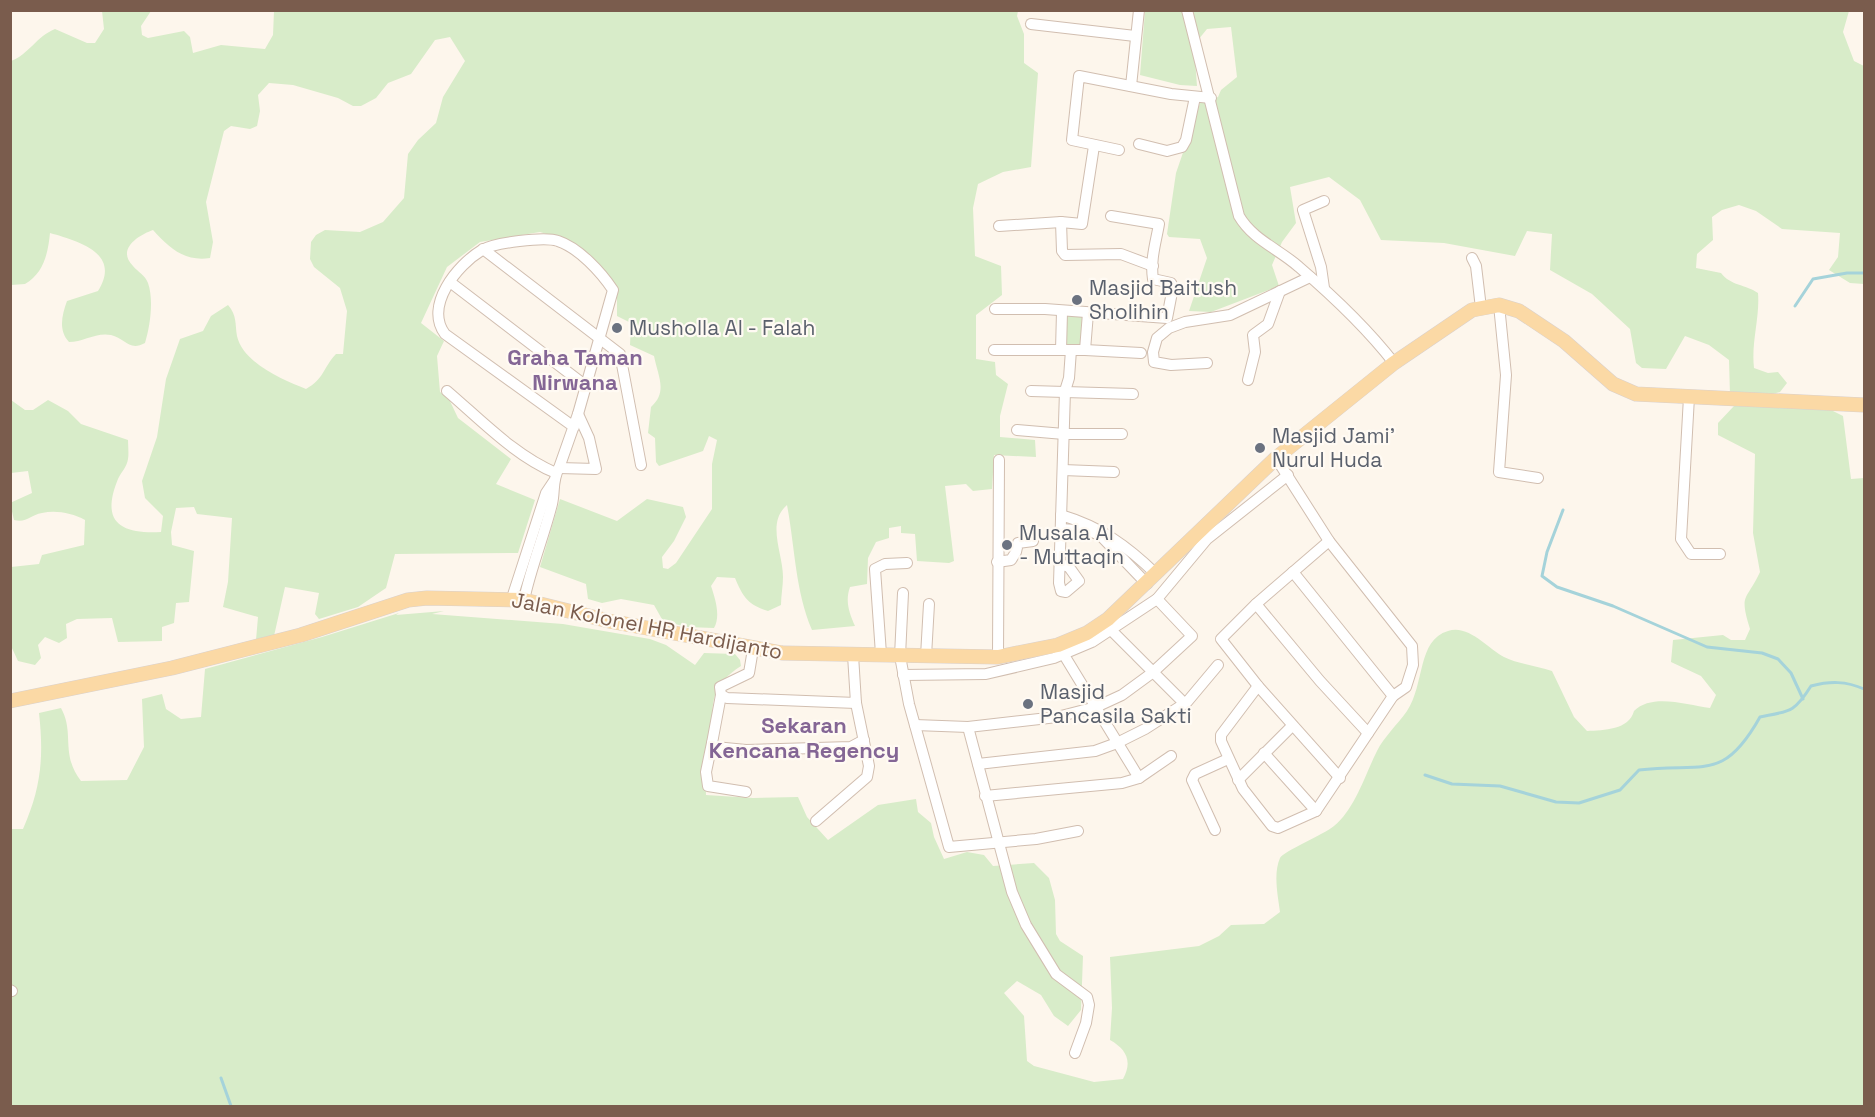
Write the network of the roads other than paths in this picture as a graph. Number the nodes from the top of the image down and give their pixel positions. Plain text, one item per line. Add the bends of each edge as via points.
1 (1139, 10) edge
2 (1187, 10) edge
3 (1031, 24) dead end
4 (1135, 36) junction
5 (1131, 86) junction
6 (1195, 97) junction
7 (1210, 98) junction
8 (1139, 144) dead end
9 (1094, 146) junction
10 (1119, 150) dead end
11 (1324, 201) dead end
12 (1111, 216) dead end
13 (1061, 222) junction
14 (999, 226) dead end
15 (483, 249) junction
16 (1472, 258) dead end
17 (1153, 266) junction
18 (1310, 277) junction
19 (450, 282) junction
20 (1324, 288) junction
21 (1280, 291) junction
22 (1499, 306) junction
23 (1481, 308) junction
24 (995, 309) dead end
25 (1062, 312) junction
26 (1088, 314) junction
27 (600, 340) junction
28 (993, 350) dead end
29 (1066, 350) junction
30 (1085, 350) junction
31 (1141, 353) dead end
32 (1207, 363) dead end
33 (1394, 363) junction
34 (1248, 381) dead end
35 (586, 386) junction
36 (447, 391) dead end
37 (1031, 391) dead end
38 (1065, 391) junction
39 (1133, 394) dead end
40 (1689, 397) junction
41 (1864, 405) edge
42 (578, 414) junction
43 (574, 427) junction
44 (1017, 430) dead end
45 (1064, 434) junction
46 (1122, 434) dead end
47 (1276, 458) junction
48 (999, 460) dead end
49 (641, 465) dead end
50 (1063, 470) junction
51 (1114, 472) dead end
52 (556, 474) junction
53 (1288, 476) junction
54 (1538, 478) dead end
55 (1062, 515) junction
56 (1088, 527) junction
57 (1061, 529) junction
58 (1033, 541) dead end
59 (1329, 541) junction
60 (1720, 554) dead end
61 (998, 562) junction
62 (907, 563) dead end
63 (1061, 564) dead end
64 (1293, 572) junction
65 (1152, 579) junction
66 (903, 593) dead end
67 (518, 599) junction
68 (1156, 599) junction
69 (1256, 603) junction
70 (929, 604) dead end
71 (1112, 631) junction
72 (1090, 638) junction
73 (753, 649) junction
74 (881, 654) junction
75 (853, 655) junction
76 (1064, 655) junction
77 (900, 656) junction
78 (926, 656) junction
79 (992, 657) junction
80 (1218, 665) dead end
81 (1152, 673) junction
82 (986, 674) junction
83 (903, 675) junction
84 (1258, 686) junction
85 (721, 695) junction
86 (1393, 696) junction
87 (10, 701) edge
88 (856, 703) junction
89 (1184, 704) junction
90 (1096, 707) junction
91 (915, 725) junction
92 (1292, 726) junction
93 (968, 727) junction
94 (1368, 733) junction
95 (864, 740) junction
96 (712, 743) junction
97 (1117, 743) junction
98 (1264, 753) junction
99 (1171, 756) dead end
100 (1228, 759) junction
101 (978, 764) junction
102 (1139, 778) junction
103 (1340, 778) junction
104 (1238, 780) junction
105 (746, 792) dead end
106 (985, 796) junction
107 (1316, 811) junction
108 (816, 821) dead end
109 (1215, 830) dead end
110 (1078, 831) dead end
111 (998, 842) junction
112 (1075, 1053) dead end

1 - 4 street
2 - 7 street
3 - 4 street
4 - 5 street
5 - 6 street
5 - 9 street via 1079,76 1072,140
6 - 7 street
6 - 8 street via 1182,147 1167,151
7 - 18 street via 1239,216 1259,239
9 - 10 street
9 - 13 street via 1082,224
11 - 20 street via 1303,210
12 - 17 street via 1159,224
13 - 14 street
13 - 17 street via 1065,255 1121,255
15 - 19 street
15 - 27 street
15 - 27 street via 557,240 594,267 612,290
16 - 23 street
17 - 26 street via 1153,279 1173,287 1167,318
18 - 20 street
18 - 21 street
19 - 35 street
19 - 43 street via 438,310 445,334
20 - 33 street via 1357,318
21 - 32 street via 1230,315 1169,328 1157,338 1155,362
21 - 34 street via 1268,324 1253,336 1255,352
22 - 23 main road, Jalan Kolonel HR Hardijanto
22 - 40 main road, Jalan Kolonel HR Hardijanto via 1538,321 1613,384 1645,396
22 - 54 street via 1506,375 1498,472
23 - 33 main road, Jalan Kolonel HR Hardijanto via 1461,315
24 - 25 street
25 - 26 street
25 - 29 street
26 - 30 street
27 - 35 street
27 - 49 street via 621,356
28 - 29 street
29 - 30 street
29 - 38 street via 1069,378
30 - 31 street
33 - 47 main road, Jalan Kolonel HR Hardijanto
35 - 42 street
36 - 52 street via 505,441
37 - 38 street
38 - 39 street
38 - 45 street
40 - 41 main road, Jalan Kolonel HR Hardijanto
40 - 60 street via 1681,539 1691,554
42 - 43 street
42 - 52 street via 596,469
43 - 52 street
44 - 45 street
45 - 46 street
45 - 50 street
47 - 53 street
47 - 65 main road, Jalan Kolonel HR Hardijanto
48 - 61 street
50 - 51 street
50 - 55 street
52 - 67 street via 546,492 541,524
53 - 59 street
53 - 68 street via 1207,539
55 - 56 street
55 - 57 street
56 - 57 street
56 - 65 street via 1125,545
57 - 63 street
58 - 61 street via 1018,543 1011,560
59 - 64 street
59 - 86 street via 1412,646 1413,665 1406,687
61 - 79 street
62 - 74 street via 885,564 875,569
64 - 69 street
64 - 86 street
65 - 72 main road, Jalan Kolonel HR Hardijanto
66 - 77 street
67 - 73 main road, Jalan Kolonel HR Hardijanto
67 - 87 main road, Jalan Kolonel HR Hardijanto via 408,600 301,635 172,668
68 - 71 street
68 - 81 street via 1192,636
69 - 84 street via 1221,639
69 - 94 street
70 - 78 street
71 - 72 street
71 - 81 street
72 - 76 street
72 - 79 main road, Jalan Kolonel HR Hardijanto
73 - 75 main road, Jalan Kolonel HR Hardijanto via 782,654
73 - 85 street via 749,673 720,687
74 - 75 main road, Jalan Kolonel HR Hardijanto
74 - 77 main road, Jalan Kolonel HR Hardijanto
75 - 88 street
76 - 82 street
76 - 90 street
77 - 78 main road, Jalan Kolonel HR Hardijanto
77 - 83 street
78 - 79 main road, Jalan Kolonel HR Hardijanto
79 - 82 street
80 - 89 street
81 - 89 street
81 - 90 street via 1122,695
82 - 83 street
83 - 91 street
84 - 92 street
84 - 100 street via 1221,735
85 - 88 street
85 - 96 street
86 - 94 street
88 - 95 street
89 - 97 street
90 - 93 street via 1057,717
90 - 97 street
91 - 93 street
91 - 111 street via 949,847
92 - 98 street
92 - 103 street
93 - 101 street
94 - 103 street
95 - 96 street via 840,748 746,750 715,747
95 - 108 street via 867,777
96 - 105 street via 706,772 708,786
97 - 101 street via 1095,751
97 - 102 street
98 - 104 street
98 - 107 street
99 - 102 street
100 - 104 street
100 - 109 street via 1195,774 1192,780
101 - 106 street
102 - 106 street via 1103,786
103 - 107 street
104 - 107 street via 1275,828
106 - 111 street
110 - 111 street
111 - 112 street via 1026,925 1056,974 1087,997 1086,1023

